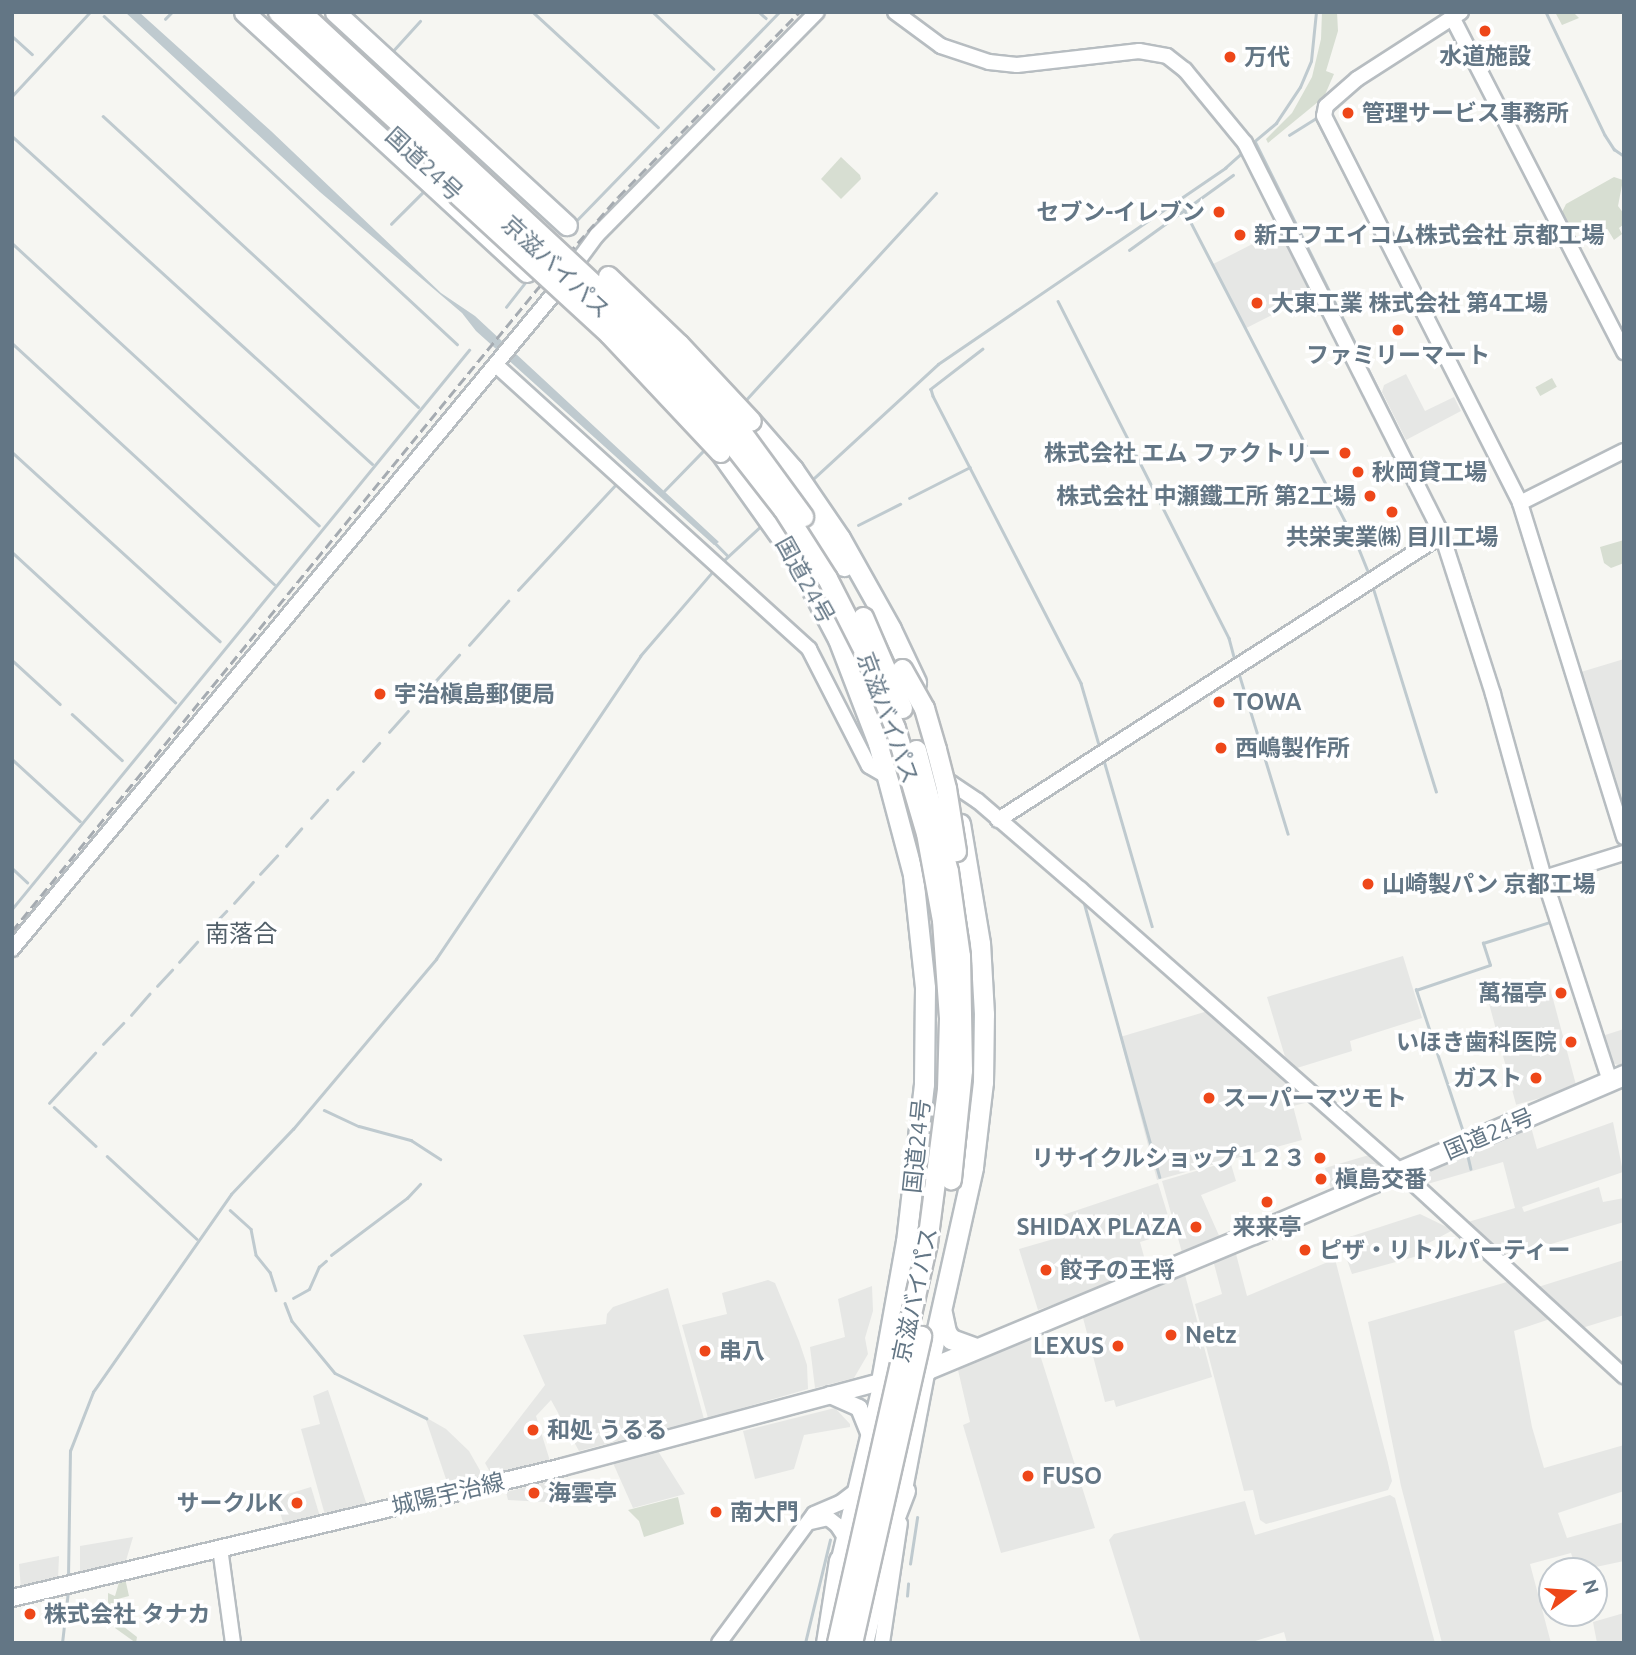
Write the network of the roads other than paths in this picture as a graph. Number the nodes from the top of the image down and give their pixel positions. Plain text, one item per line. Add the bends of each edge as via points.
1 (244, 12) edge
2 (258, 12) edge
3 (278, 12) edge
4 (300, 12) edge
5 (320, 12) edge
6 (335, 12) edge
7 (817, 12) edge
8 (895, 12) edge
9 (1457, 15) edge
10 (567, 225) dead end
11 (527, 272) dead end
12 (1624, 352) edge
13 (504, 354) junction
14 (719, 428) junction
15 (1624, 451) edge
16 (802, 492) junction
17 (1520, 503) junction
18 (1442, 536) junction
19 (888, 776) junction
20 (951, 783) junction
21 (998, 820) junction
22 (1624, 837) edge
23 (1620, 854) edge
24 (1544, 878) junction
25 (12, 949) edge
26 (1617, 1078) edge
27 (973, 1162) junction
28 (1400, 1171) junction
29 (906, 1241) junction
30 (942, 1312) junction
31 (976, 1348) junction
32 (928, 1369) junction
33 (1624, 1376) edge
34 (881, 1382) junction
35 (830, 1395) junction
36 (869, 1433) junction
37 (857, 1490) junction
38 (905, 1491) junction
39 (806, 1524) junction
40 (846, 1539) junction
41 (220, 1548) junction
42 (839, 1560) junction
43 (882, 1567) junction
44 (12, 1598) edge
45 (233, 1643) edge
46 (719, 1643) edge
47 (817, 1643) edge
48 (826, 1643) edge
49 (837, 1643) edge
50 (852, 1643) edge
51 (863, 1643) edge
52 (870, 1643) edge
53 (882, 1643) edge

1 - 11 highway
2 - 19 highway, 国道24号, bridge via 617,343 720,452 806,576 838,639
3 - 14 highway, 京滋バイパス, bridge via 594,302
4 - 16 highway, 京滋バイパス, bridge via 654,340
5 - 16 highway, 国道24号, bridge via 636,302 751,421
6 - 10 highway
7 - 13 street via 605,226
8 - 18 street via 941,47 997,64 1139,51 1167,56 1185,70 1248,148
9 - 12 street
9 - 17 street via 1357,79 1326,106 1324,116
13 - 19 street via 718,567 809,649 869,766
13 - 25 street
14 - 29 highway, bridge via 783,521 824,594 871,699 903,795 925,889 937,1016 930,1154
14 - 49 highway, 京滋バイパス, bridge via 799,533 868,660 921,812 946,952 949,1055 936,1190 917,1295
15 - 17 street
16 - 20 highway, 国道24号 via 860,573 902,652 926,705
16 - 27 highway, bridge via 924,709 946,788 970,948
16 - 50 highway, 京滋バイパス, bridge via 862,615 909,729 948,871 962,984 960,1100 946,1212
17 - 22 street
18 - 21 street
18 - 24 street via 1493,694
19 - 20 street
19 - 29 highway, 国道24号 via 913,875 925,988 921,1120
20 - 21 street
20 - 27 highway, 国道24号 via 975,905 982,984 983,1082
21 - 28 street
23 - 24 street
24 - 26 street
26 - 28 highway, 国道24号
27 - 30 highway, 国道24号
28 - 31 highway, 国道24号
28 - 33 street
29 - 34 highway, 国道24号
30 - 31 highway via 951,1339
30 - 32 highway, 国道24号
31 - 32 highway, 国道24号
32 - 34 highway, 国道24号
32 - 38 street
34 - 35 main road, 城陽宇治線
34 - 36 street
35 - 36 main road via 859,1408
35 - 41 main road, 城陽宇治線 via 563,1467
36 - 37 street
37 - 39 street via 814,1514
37 - 40 street
38 - 43 highway
38 - 53 street
39 - 40 street via 828,1518
39 - 46 street
40 - 42 street
41 - 44 main road, 城陽宇治線
41 - 45 street
42 - 47 street
42 - 48 highway
43 - 51 highway
43 - 52 highway

